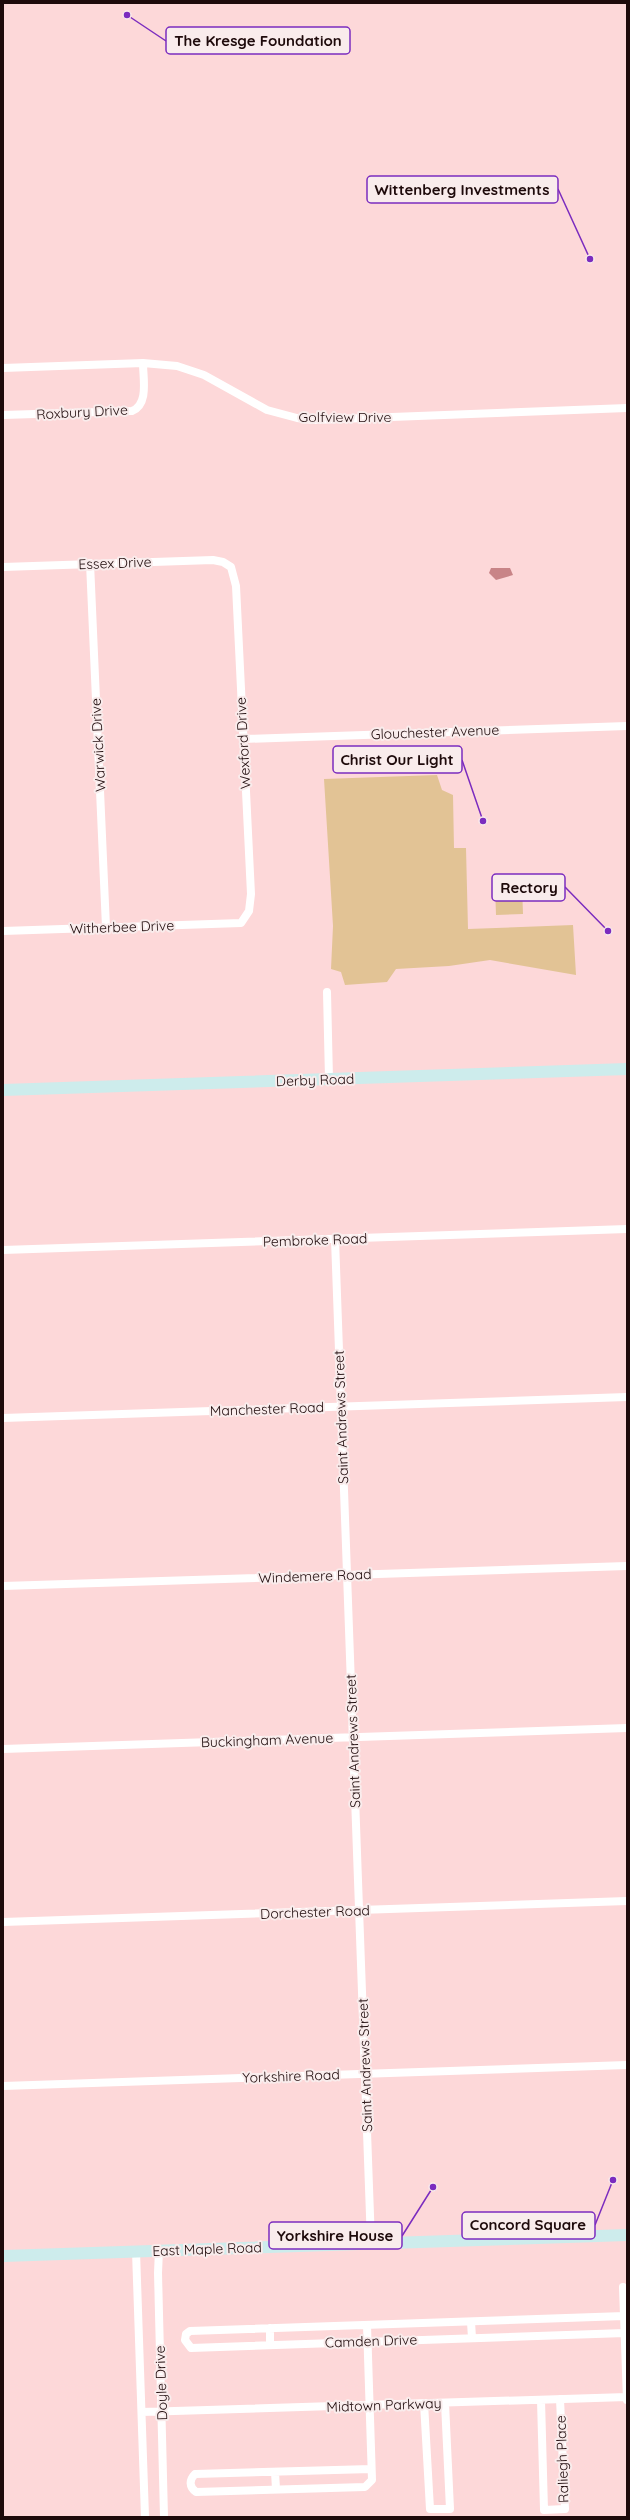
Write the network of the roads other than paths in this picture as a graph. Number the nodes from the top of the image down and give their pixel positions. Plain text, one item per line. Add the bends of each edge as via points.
1 (143, 363) junction
2 (3, 368) edge
3 (627, 408) edge
4 (3, 416) edge
5 (90, 563) junction
6 (227, 564) joint
7 (3, 566) edge
8 (627, 726) edge
9 (243, 739) junction
10 (241, 923) joint
11 (106, 927) junction
12 (3, 931) edge
13 (327, 992) dead end
14 (627, 1069) edge
15 (330, 1079) junction
16 (3, 1090) edge
17 (627, 1229) edge
18 (335, 1239) junction
19 (3, 1250) edge
20 (627, 1397) edge
21 (341, 1407) junction
22 (3, 1418) edge
23 (627, 1566) edge
24 (346, 1575) junction
25 (3, 1586) edge
26 (627, 1728) edge
27 (352, 1737) junction
28 (3, 1749) edge
29 (627, 1901) edge
30 (359, 1911) junction
31 (3, 1922) edge
32 (627, 2065) edge
33 (365, 2074) junction
34 (3, 2086) edge
35 (627, 2235) edge
36 (371, 2243) junction
37 (159, 2250) junction
38 (136, 2251) junction
39 (3, 2256) edge
40 (622, 2287) dead end
41 (624, 2316) junction
42 (471, 2322) junction
43 (367, 2325) junction
44 (270, 2328) junction
45 (624, 2333) junction
46 (472, 2338) junction
47 (368, 2342) junction
48 (270, 2345) junction
49 (627, 2397) edge
50 (560, 2399) junction
51 (541, 2400) junction
52 (627, 2401) edge
53 (424, 2403) junction
54 (445, 2403) junction
55 (370, 2405) junction
56 (162, 2411) junction
57 (142, 2412) junction
58 (371, 2469) junction
59 (275, 2472) junction
60 (276, 2489) junction
61 (145, 2517) edge
62 (164, 2517) edge

1 - 2 street, Golfview Drive
1 - 3 street, Golfview Drive via 191,370 267,410 313,420
1 - 4 street, Roxbury Drive via 143,402 138,409
5 - 6 street, Essex Drive via 213,560
5 - 7 street, Essex Drive
5 - 11 street, Warwick Drive
6 - 9 street, Wexford Drive via 234,573 236,586
8 - 9 street, Glouchester Avenue
9 - 10 street, Wexford Drive via 251,894 249,911
10 - 11 street, Witherbee Drive
11 - 12 street, Witherbee Drive
13 - 15 street
14 - 15 main road, Derby Road
15 - 16 main road, Derby Road
17 - 18 street, Pembroke Road
18 - 19 street, Pembroke Road
18 - 21 street, Saint Andrews Street
20 - 21 street, Manchester Road
21 - 22 street, Manchester Road
21 - 24 street, Saint Andrews Street
23 - 24 street, Windemere Road
24 - 25 street, Windemere Road
24 - 27 street, Saint Andrews Street
26 - 27 street, Buckingham Avenue
27 - 28 street, Buckingham Avenue
27 - 30 street, Saint Andrews Street
29 - 30 street, Dorchester Road
30 - 31 street, Dorchester Road
30 - 33 street, Saint Andrews Street
32 - 33 street, Yorkshire Road
33 - 34 street, Yorkshire Road
33 - 36 street, Saint Andrews Street
35 - 36 main road, East Maple Road
36 - 37 main road, East Maple Road
37 - 38 main road, East Maple Road
37 - 56 street, Doyle Drive
38 - 39 main road, East Maple Road
38 - 57 street, Doyle Drive
40 - 41 street
41 - 42 street, Camden Drive
41 - 45 street
42 - 43 street, Camden Drive
42 - 46 street
43 - 44 street, Camden Drive
43 - 47 street
44 - 48 street
44 - 48 street, Camden Drive via 190,2331 186,2334 185,2340 191,2348
45 - 46 street, Camden Drive
45 - 49 street
46 - 47 street, Camden Drive
47 - 48 street, Camden Drive
47 - 55 street
49 - 50 street, Midtown Parkway
49 - 52 street
50 - 51 street, Midtown Parkway
50 - 51 street, Raliegh Place via 565,2509 544,2510
51 - 54 street, Midtown Parkway
53 - 54 street, Midtown Parkway
53 - 54 street via 430,2509 450,2509
53 - 55 street, Midtown Parkway
55 - 56 street, Midtown Parkway
55 - 58 street
56 - 57 street, Midtown Parkway
56 - 62 street, Doyle Drive
57 - 61 street, Doyle Drive
58 - 59 street
58 - 60 street via 372,2480 365,2487
59 - 60 street
59 - 60 street via 195,2474 191,2478 191,2484 196,2492

